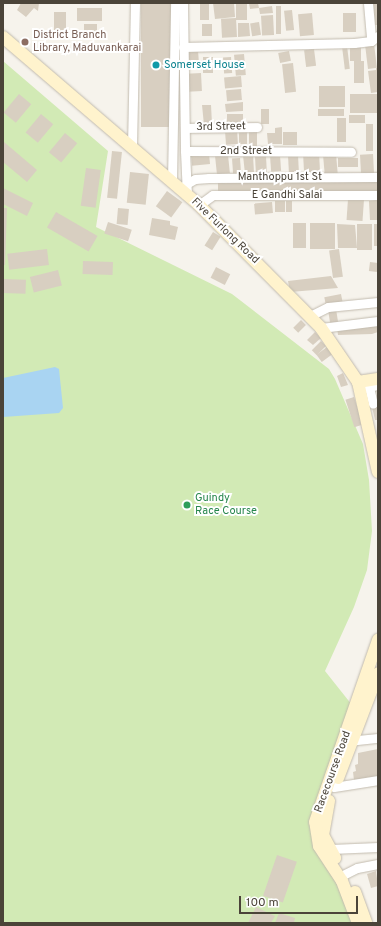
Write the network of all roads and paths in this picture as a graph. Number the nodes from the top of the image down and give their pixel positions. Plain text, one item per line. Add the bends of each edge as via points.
1 (136, 3) edge
2 (175, 3) edge
3 (183, 3) edge
4 (368, 3) edge
5 (3, 37) edge
6 (374, 39) edge
7 (183, 47) junction
8 (257, 126) dead end
9 (185, 128) junction
10 (132, 146) junction
11 (185, 151) junction
12 (350, 152) dead end
13 (377, 177) edge
14 (211, 178) junction
15 (172, 182) junction
16 (187, 189) junction
17 (213, 195) junction
18 (378, 195) edge
19 (199, 205) junction
20 (378, 302) edge
21 (310, 316) junction
22 (378, 321) edge
23 (321, 328) junction
24 (369, 384) edge
25 (372, 405) edge
26 (376, 450) edge
27 (378, 472) edge
28 (378, 640) edge
29 (378, 673) edge
30 (378, 738) edge
31 (349, 741) junction
32 (378, 780) edge
33 (334, 787) junction
34 (378, 847) edge
35 (331, 850) junction
36 (378, 864) edge
37 (343, 875) junction
38 (358, 923) edge
39 (366, 923) edge

1 - 10 street
2 - 15 street
3 - 7 street
4 - 6 street
5 - 10 main road, Five Furlong Road
6 - 7 street
7 - 9 street
8 - 9 street, 3rd Street
9 - 11 street
10 - 15 main road, Five Furlong Road
11 - 12 street, 2nd Street
11 - 16 street
13 - 14 street, Manthoppu 1st St
14 - 16 street, Manthoppu 1st St via 195,178
14 - 17 street
15 - 16 main road, Five Furlong Road
16 - 19 main road, Five Furlong Road
17 - 18 street, E Gandhi Salai
17 - 19 street
19 - 21 main road, Five Furlong Road
20 - 21 street via 328,307
21 - 23 main road, Five Furlong Road
22 - 23 street
23 - 24 main road, Five Furlong Road
24 - 25 main road, Five Furlong Road
25 - 26 main road, Five Furlong Road
26 - 27 main road, Five Furlong Road
28 - 31 main road, Racecourse Road
29 - 31 main road
30 - 31 street
31 - 33 main road, Racecourse Road
31 - 37 main road, Racecourse Road via 321,799 315,822 319,846
32 - 33 street
33 - 35 main road, Racecourse Road via 323,827 323,835
34 - 35 street
35 - 37 main road, Racecourse Road
36 - 37 street
37 - 38 main road, Racecourse Road
37 - 39 main road, Racecourse Road via 364,911

